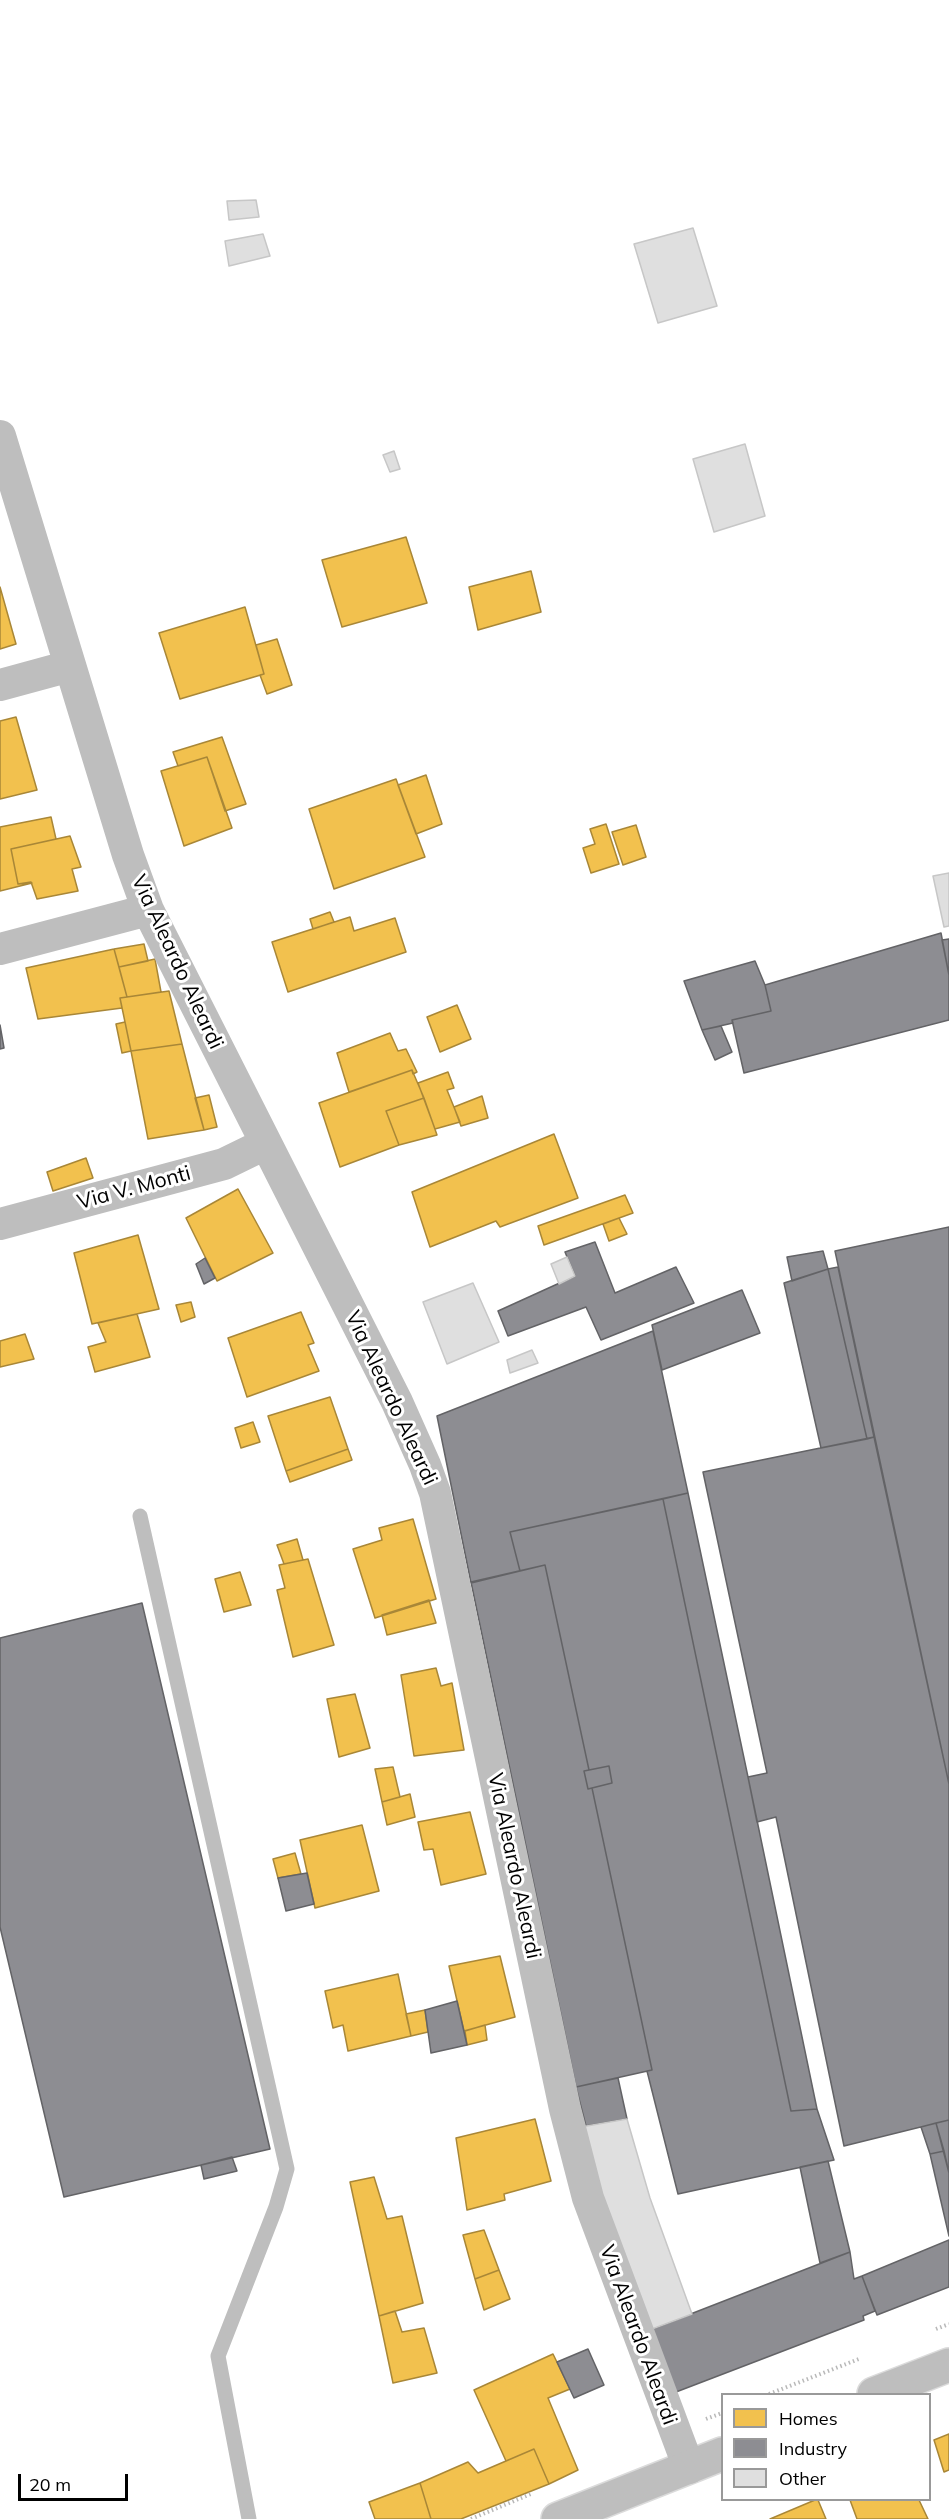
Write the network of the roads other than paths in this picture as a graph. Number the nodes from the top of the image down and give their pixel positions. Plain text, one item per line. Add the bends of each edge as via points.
1 (0, 436) edge
2 (70, 666) junction
3 (0, 685) edge
4 (148, 910) junction
5 (0, 949) edge
6 (265, 1144) junction
7 (0, 1224) edge
8 (140, 1516) dead end
9 (949, 2365) edge
10 (877, 2393) edge
11 (721, 2455) edge
12 (689, 2468) junction
13 (249, 2519) edge
14 (558, 2519) edge

1 - 2 street, Via Aleardo Aleardi
2 - 3 street
2 - 4 street, Via Aleardo Aleardi
4 - 5 street
4 - 6 street, Via Aleardo Aleardi
6 - 7 street, Via V. Monti via 224,1164
6 - 12 street, Via Aleardo Aleardi via 397,1402 435,1494 562,2097 588,2198
8 - 13 lane via 287,2169 218,2356
9 - 10 main road
11 - 12 main road
12 - 14 main road

